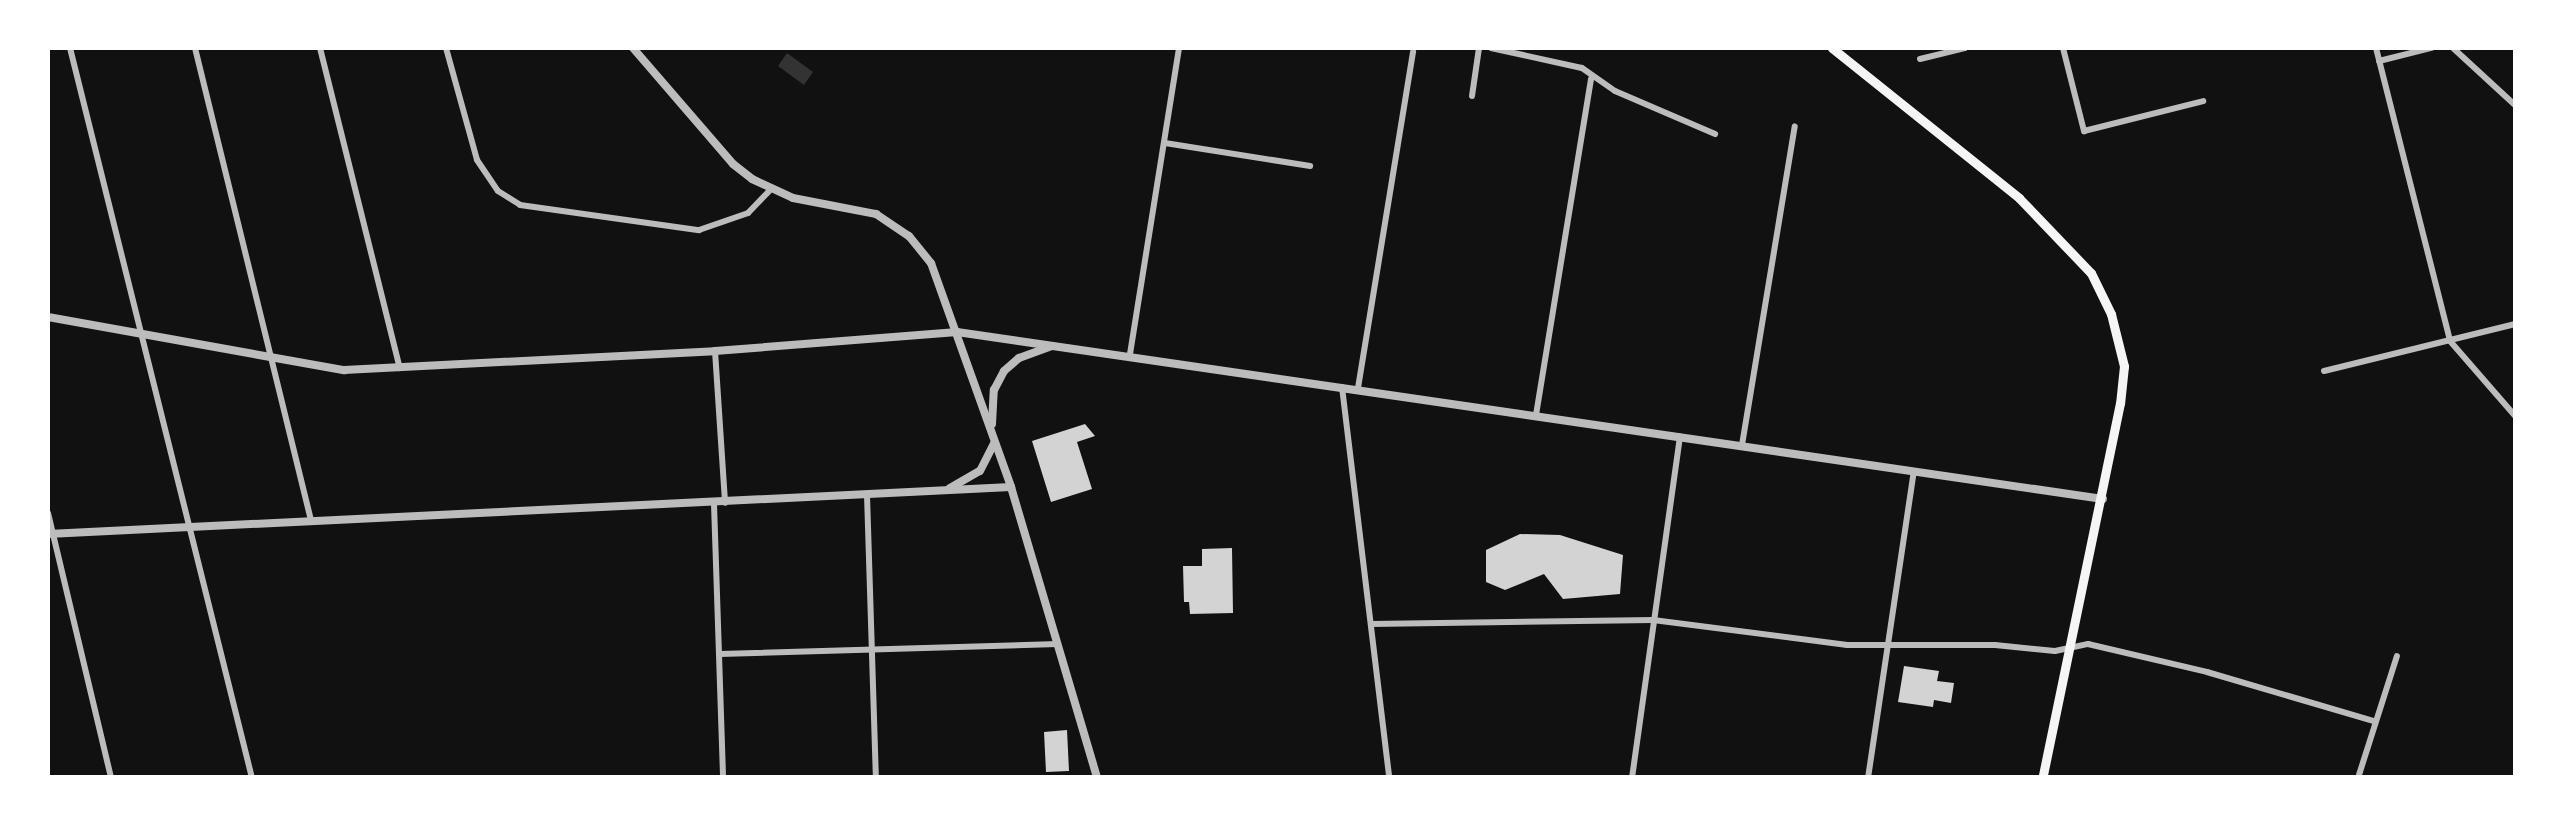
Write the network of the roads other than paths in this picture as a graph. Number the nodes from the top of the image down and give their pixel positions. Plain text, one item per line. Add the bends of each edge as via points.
1 (70, 48) edge
2 (195, 48) edge
3 (320, 48) edge
4 (446, 48) edge
5 (633, 48) edge
6 (1179, 48) edge
7 (1479, 48) edge
8 (1491, 48) edge
9 (1832, 48) edge
10 (1965, 48) edge
11 (2063, 48) edge
12 (2376, 48) edge
13 (2431, 48) edge
14 (2452, 48) edge
15 (1413, 52) dead end
16 (1920, 58) dead end
17 (2380, 61) junction
18 (1590, 78) junction
19 (1472, 96) dead end
20 (2203, 102) dead end
21 (2516, 106) edge
22 (1794, 126) dead end
23 (1715, 134) dead end
24 (1164, 143) junction
25 (1310, 166) dead end
26 (769, 191) junction
27 (48, 317) edge
28 (2516, 324) edge
29 (957, 332) junction
30 (142, 334) junction
31 (2450, 341) junction
32 (1056, 345) junction
33 (715, 351) junction
34 (1130, 354) junction
35 (271, 358) junction
36 (400, 368) junction
37 (2324, 371) dead end
38 (1342, 386) junction
39 (1358, 388) junction
40 (1536, 414) junction
41 (2516, 417) edge
42 (1680, 436) junction
43 (994, 440) junction
44 (1742, 445) junction
45 (1914, 470) junction
46 (1011, 487) junction
47 (942, 491) junction
48 (867, 495) junction
49 (2103, 498) junction
50 (725, 503) junction
51 (714, 504) junction
52 (48, 513) edge
53 (312, 524) junction
54 (189, 530) junction
55 (50, 534) edge
56 (1653, 620) junction
57 (1371, 624) junction
58 (1059, 644) junction
59 (1888, 647) junction
60 (2069, 648) junction
61 (872, 650) junction
62 (720, 654) junction
63 (2397, 656) dead end
64 (2374, 721) junction
65 (110, 778) edge
66 (252, 778) edge
67 (723, 778) edge
68 (876, 778) edge
69 (1097, 778) edge
70 (1389, 778) edge
71 (1632, 778) edge
72 (1868, 778) edge
73 (2042, 778) edge
74 (2358, 778) edge

1 - 30 street
2 - 35 street
3 - 36 street
4 - 26 street via 477,160 498,192 520,206 699,230 748,213
5 - 26 street via 732,164
6 - 24 street
7 - 19 street
8 - 18 street via 1570,64
9 - 49 main road via 2047,224 2091,273 2111,314 2124,366
10 - 16 street
11 - 20 street via 2084,132
12 - 17 street
13 - 17 street
14 - 21 street
15 - 39 street
17 - 31 street
18 - 23 street
18 - 40 street
22 - 44 street
24 - 25 street
24 - 34 street
26 - 29 street via 858,208 894,224 931,263
27 - 30 street
28 - 31 street
29 - 32 street
29 - 33 street
29 - 43 street
30 - 35 street
30 - 54 street
31 - 37 street
31 - 41 street
32 - 34 street
32 - 43 street via 1004,371 991,403
33 - 36 street
33 - 50 street
34 - 38 street
35 - 36 street via 344,370
35 - 53 street
38 - 39 street
38 - 57 street
39 - 40 street
40 - 42 street
42 - 44 street
42 - 56 street
43 - 46 street
43 - 47 street via 980,471
44 - 45 street
45 - 49 street
45 - 59 street
46 - 47 street
46 - 58 street
47 - 48 street
48 - 50 street
48 - 61 street
49 - 60 main road
50 - 51 street
51 - 53 street
51 - 62 street
52 - 55 street
53 - 54 street
54 - 55 street
54 - 66 street
55 - 65 street
56 - 57 street
56 - 59 street
56 - 71 street
57 - 70 street
58 - 61 street
58 - 69 street
59 - 60 street
59 - 72 street
60 - 64 street via 2088,644 2144,655
60 - 73 main road
61 - 62 street
61 - 68 street
62 - 67 street
63 - 64 street
64 - 74 street

